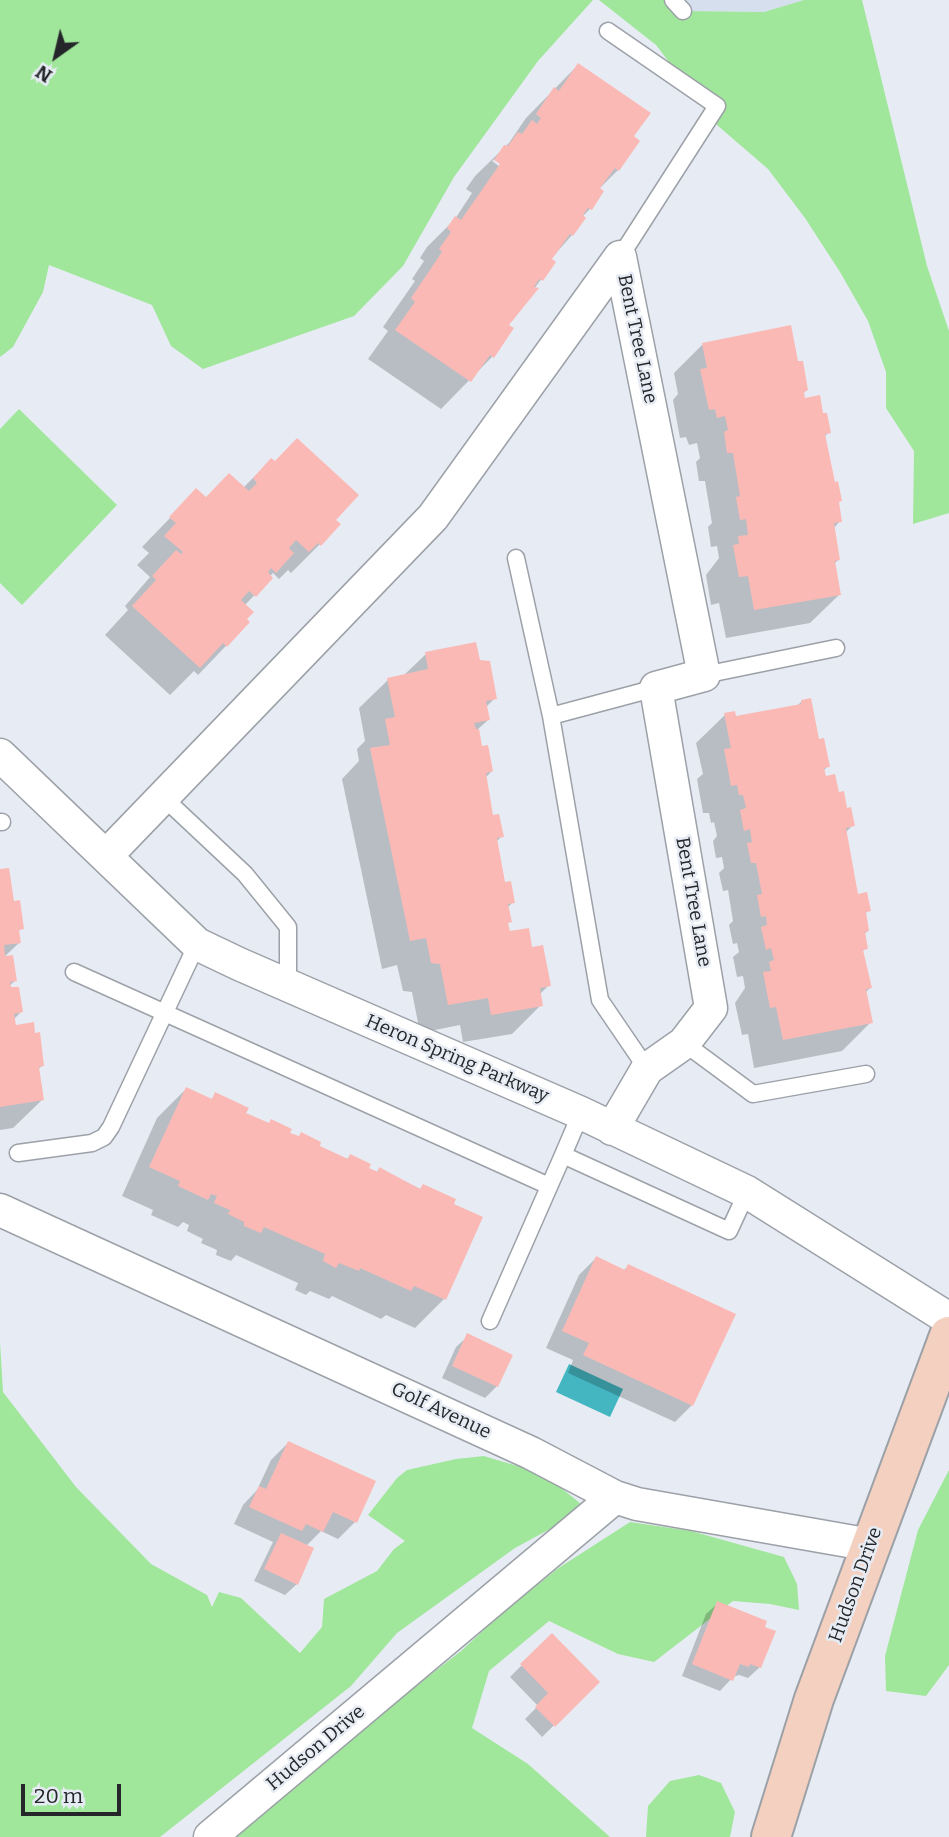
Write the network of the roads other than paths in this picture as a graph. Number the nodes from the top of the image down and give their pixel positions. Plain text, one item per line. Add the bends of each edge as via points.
1 (608, 32) dead end
2 (620, 257) junction
3 (516, 558) dead end
4 (836, 648) dead end
5 (704, 675) junction
6 (656, 688) junction
7 (551, 716) junction
8 (0, 755) edge
9 (163, 797) junction
10 (106, 856) junction
11 (197, 944) junction
12 (74, 972) dead end
13 (288, 986) junction
14 (165, 1013) junction
15 (684, 1043) junction
16 (647, 1069) junction
17 (866, 1074) dead end
18 (581, 1113) junction
19 (612, 1129) junction
20 (18, 1153) dead end
21 (563, 1155) junction
22 (549, 1186) junction
23 (747, 1192) junction
24 (14, 1217) edge
25 (949, 1319) edge
26 (490, 1321) dead end
27 (949, 1336) edge
28 (615, 1497) junction
29 (871, 1545) junction
30 (209, 1837) edge
31 (771, 1837) edge

1 - 2 lane via 717,106
2 - 5 street, Bent Tree Lane
2 - 9 street, Bent Tree Lane via 433,517
3 - 7 lane
4 - 5 lane
5 - 6 street
6 - 7 lane
6 - 15 street, Bent Tree Lane via 711,1008
7 - 16 lane via 600,1000
8 - 10 street, Heron Spring Parkway
9 - 10 street, Bent Tree Lane
9 - 13 lane via 245,874 288,927
10 - 11 street, Heron Spring Parkway
11 - 13 street, Heron Spring Parkway
11 - 14 lane
12 - 14 lane
13 - 18 street, Heron Spring Parkway
14 - 20 lane via 104,1137 92,1143
14 - 22 lane
15 - 16 street, Bent Tree Lane
15 - 17 lane via 753,1094
16 - 19 street, Bent Tree Lane
18 - 19 street, Heron Spring Parkway
18 - 21 lane
19 - 23 street, Heron Spring Parkway
21 - 22 lane
21 - 23 lane via 729,1231
22 - 26 lane
23 - 25 street, Heron Spring Parkway
24 - 28 street, Golf Avenue via 443,1412
27 - 29 street, Hudson Drive
28 - 29 street, Golf Avenue
28 - 30 street, Hudson Drive
29 - 31 street, Hudson Drive via 814,1699

